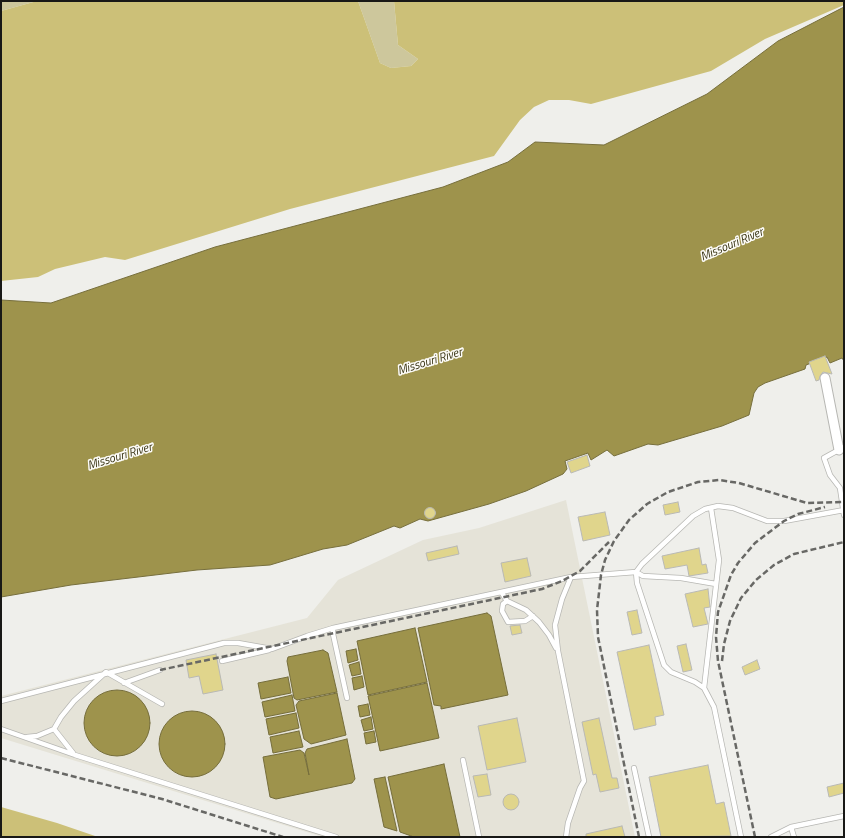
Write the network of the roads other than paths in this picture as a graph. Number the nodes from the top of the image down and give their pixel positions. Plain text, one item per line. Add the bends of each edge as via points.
1 (824, 378) dead end
2 (842, 449) edge
3 (711, 508) junction
4 (844, 512) edge
5 (636, 572) junction
6 (571, 577) junction
7 (716, 584) junction
8 (502, 593) junction
9 (507, 601) junction
10 (533, 616) junction
11 (333, 628) junction
12 (272, 649) junction
13 (558, 651) junction
14 (222, 661) dead end
15 (160, 670) dead end
16 (106, 672) junction
17 (124, 682) junction
18 (704, 688) junction
19 (347, 698) dead end
20 (1, 701) edge
21 (162, 704) dead end
22 (1, 729) edge
23 (54, 729) junction
24 (25, 737) junction
25 (75, 754) junction
26 (463, 760) dead end
27 (634, 768) dead end
28 (844, 816) edge
29 (792, 827) junction
30 (336, 837) edge
31 (480, 837) edge
32 (566, 837) edge
33 (649, 837) edge
34 (741, 837) edge
35 (771, 837) edge
36 (794, 837) edge

1 - 2 street
2 - 4 lane via 824,458 830,475 840,488
3 - 4 lane via 733,508 767,521
3 - 5 lane via 693,516
3 - 7 lane via 719,560
5 - 6 lane
5 - 7 lane via 643,576 681,578
5 - 18 lane via 639,589 664,665 671,672
6 - 8 lane
6 - 13 lane via 555,625
7 - 18 lane
8 - 9 lane
8 - 11 lane
9 - 10 lane
9 - 10 lane via 502,607 508,622 525,621
10 - 13 lane
11 - 12 lane
11 - 19 lane
12 - 14 lane
12 - 16 lane via 224,643
13 - 32 lane via 584,781 568,823
15 - 17 lane
16 - 17 lane
16 - 20 lane
16 - 23 lane via 74,701
17 - 21 lane
18 - 34 lane via 714,707
22 - 24 lane
23 - 24 lane via 37,736
23 - 25 lane
24 - 25 lane
25 - 30 lane
26 - 31 lane
27 - 33 lane
28 - 29 lane
29 - 35 lane
29 - 36 lane

